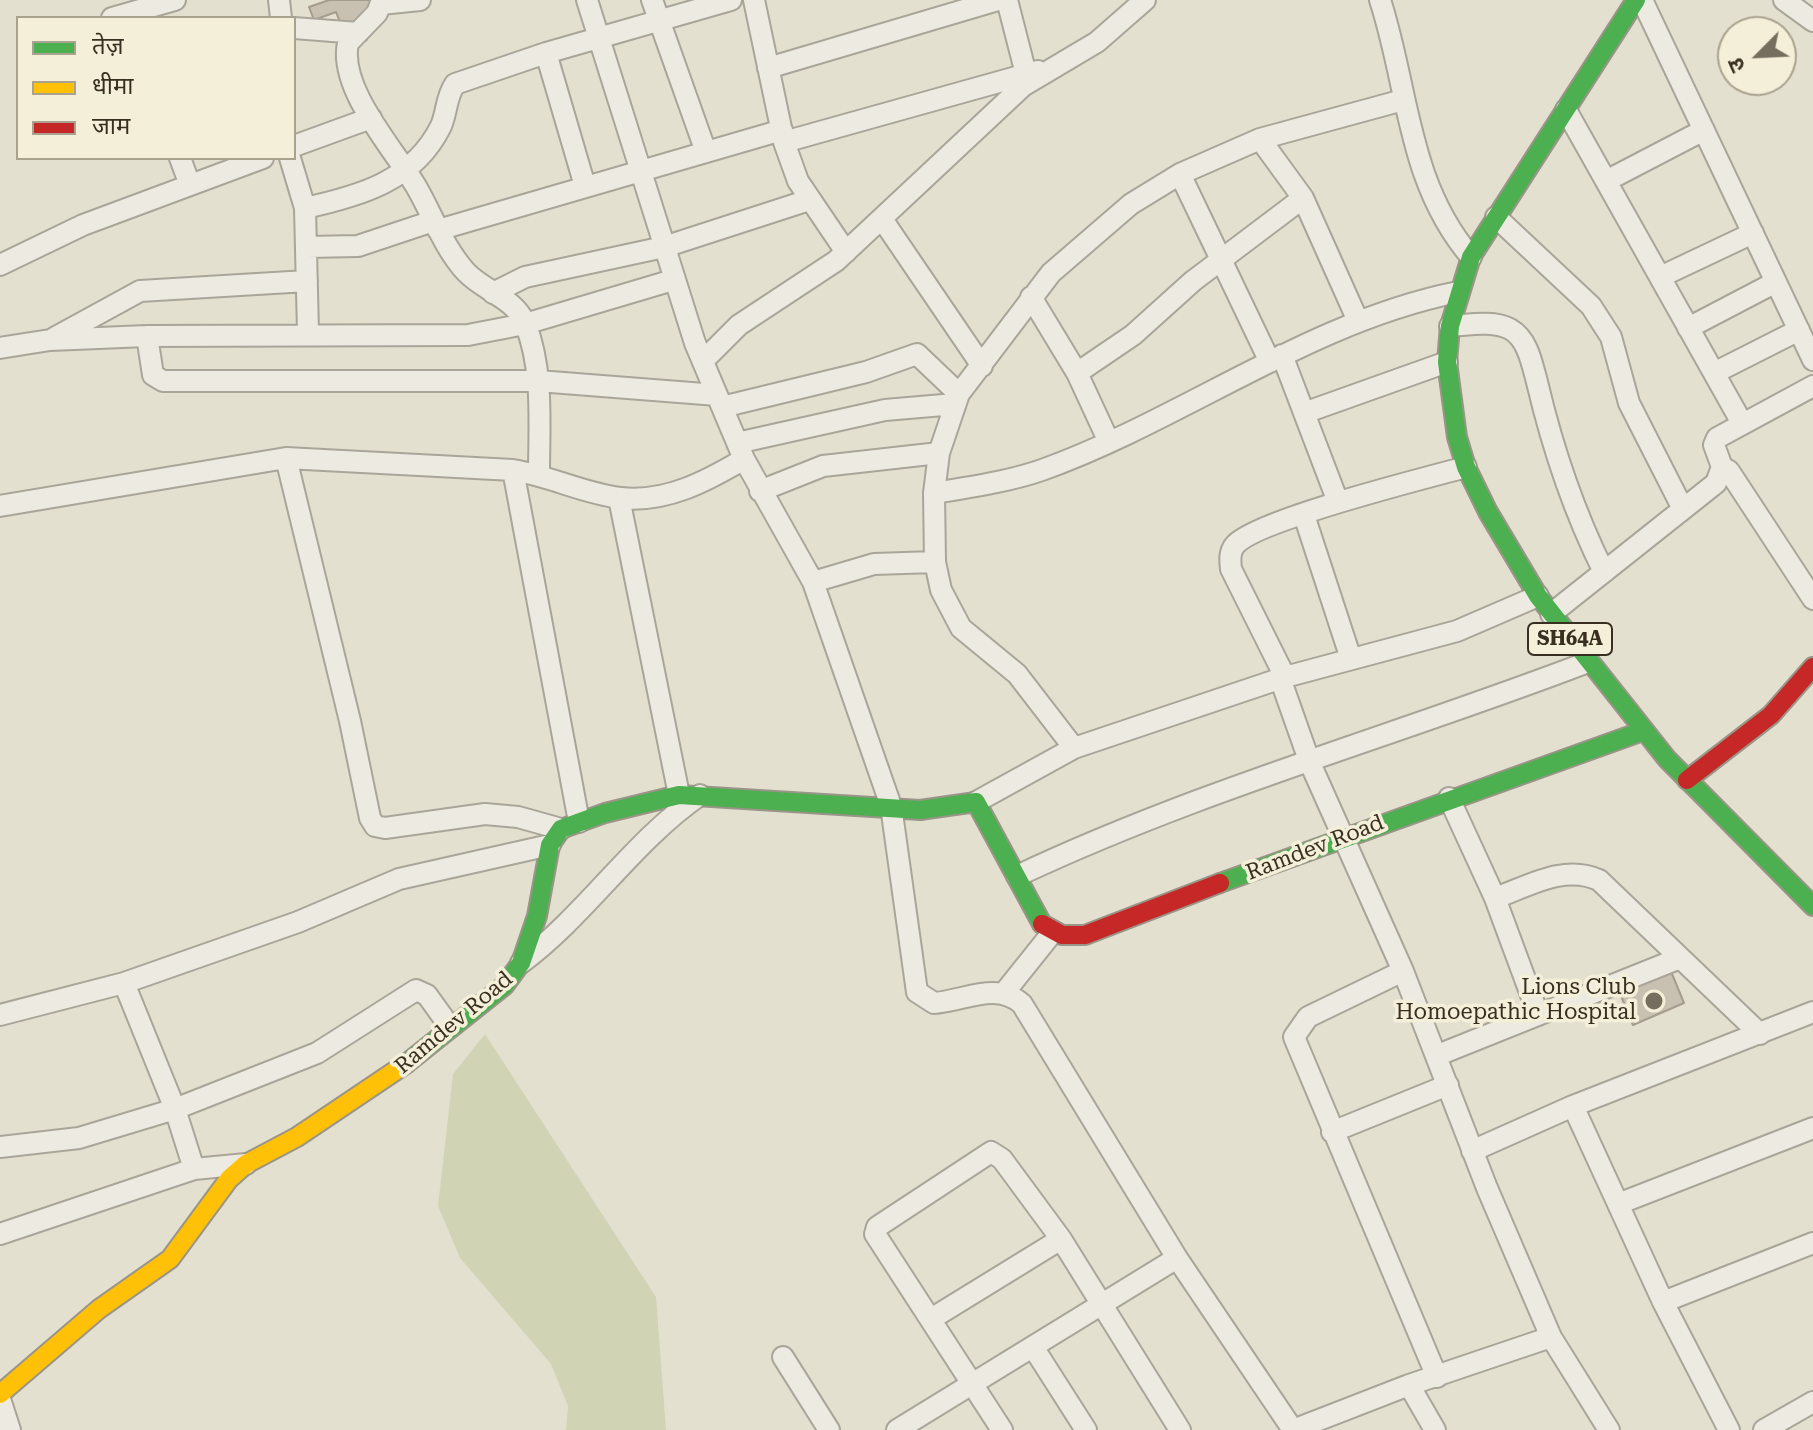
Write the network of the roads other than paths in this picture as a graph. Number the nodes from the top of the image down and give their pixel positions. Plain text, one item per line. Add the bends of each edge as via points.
1 (175, 0) edge
2 (420, 0) edge
3 (587, 0) edge
4 (652, 0) edge
5 (731, 0) edge
6 (754, 0) edge
7 (998, 0) edge
8 (1007, 0) edge
9 (1145, 0) edge
10 (1380, 0) edge
11 (1639, 0) edge
12 (1784, 0) edge
13 (382, 2) edge
14 (121, 13) edge
15 (1813, 21) edge
16 (659, 22) junction
17 (296, 28) edge
18 (358, 33) junction
19 (599, 38) junction
20 (546, 53) junction
21 (768, 68) junction
22 (1047, 70) junction
23 (1026, 74) junction
24 (1403, 100) junction
25 (1566, 110) junction
26 (371, 118) junction
27 (1704, 130) junction
28 (783, 136) junction
29 (1260, 139) junction
30 (296, 145) edge
31 (706, 152) junction
32 (181, 160) edge
33 (258, 160) edge
34 (291, 160) edge
35 (405, 170) junction
36 (640, 171) junction
37 (1180, 174) junction
38 (1606, 181) junction
39 (190, 185) junction
40 (585, 186) junction
41 (1303, 198) junction
42 (809, 200) junction
43 (305, 208) junction
44 (1496, 217) junction
45 (882, 219) junction
46 (435, 225) junction
47 (1753, 233) junction
48 (307, 247) junction
49 (664, 247) junction
50 (846, 252) junction
51 (1471, 257) junction
52 (1223, 262) junction
53 (0, 265) edge
54 (1660, 277) junction
55 (673, 280) junction
56 (307, 281) junction
57 (1776, 282) junction
58 (493, 293) junction
59 (1031, 297) junction
60 (1456, 313) junction
61 (1358, 321) junction
62 (525, 324) junction
63 (1688, 328) junction
64 (1799, 330) junction
65 (308, 332) junction
66 (147, 336) junction
67 (50, 340) junction
68 (0, 348) edge
69 (1276, 358) junction
70 (1813, 360) edge
71 (703, 361) junction
72 (1447, 362) junction
73 (982, 366) junction
74 (1077, 373) junction
75 (1714, 373) junction
76 (538, 381) junction
77 (1813, 386) edge
78 (957, 399) junction
79 (719, 401) junction
80 (1304, 413) junction
81 (1742, 423) junction
82 (1109, 442) junction
83 (740, 451) junction
84 (939, 453) junction
85 (286, 458) junction
86 (1466, 467) junction
87 (1722, 467) junction
88 (513, 470) junction
89 (539, 474) junction
90 (760, 491) junction
91 (934, 493) junction
92 (619, 498) junction
93 (1338, 502) junction
94 (0, 506) edge
95 (1683, 509) junction
96 (1304, 515) junction
97 (935, 562) junction
98 (1604, 572) junction
99 (813, 582) junction
100 (1538, 596) junction
101 (1813, 599) edge
102 (1556, 610) junction
103 (1351, 659) junction
104 (1588, 662) junction
105 (1813, 667) edge
106 (1282, 678) junction
107 (1643, 731) junction
108 (1074, 748) junction
109 (1310, 763) junction
110 (1693, 776) junction
111 (689, 795) junction
112 (1449, 798) junction
113 (976, 802) junction
114 (891, 806) junction
115 (563, 832) junction
116 (1342, 837) junction
117 (1017, 876) junction
118 (1813, 884) edge
119 (1495, 898) junction
120 (1813, 906) edge
121 (1052, 933) junction
122 (1680, 958) junction
123 (521, 963) junction
124 (1403, 971) junction
125 (124, 983) junction
126 (1004, 993) junction
127 (1813, 1012) edge
128 (1538, 1014) junction
129 (0, 1015) edge
130 (450, 1027) junction
131 (1760, 1034) junction
132 (1438, 1055) junction
133 (1448, 1085) junction
134 (1573, 1106) junction
135 (175, 1109) junction
136 (1813, 1128) edge
137 (1332, 1132) junction
138 (0, 1147) edge
139 (1472, 1151) junction
140 (246, 1164) junction
141 (194, 1169) junction
142 (1618, 1204) junction
143 (0, 1234) edge
144 (1061, 1239) junction
145 (1813, 1243) edge
146 (1177, 1258) junction
147 (1663, 1302) junction
148 (1103, 1304) junction
149 (931, 1319) junction
150 (1551, 1337) junction
151 (1033, 1347) junction
152 (783, 1357) dead end
153 (1437, 1377) junction
154 (974, 1383) junction
155 (1409, 1385) junction
156 (1813, 1402) edge
157 (3, 1411) edge
158 (829, 1430) edge
159 (897, 1430) edge
160 (1002, 1430) edge
161 (1086, 1430) edge
162 (1180, 1430) edge
163 (1293, 1430) edge
164 (1435, 1430) edge
165 (1609, 1430) edge
166 (1729, 1430) edge
167 (1764, 1430) edge

1 - 14 street
2 - 13 street
3 - 19 street
4 - 16 street
5 - 16 street
6 - 21 street
7 - 21 street
8 - 23 street
9 - 22 street via 1097,42
10 - 24 street
11 - 25 street, SH64A
11 - 27 street
12 - 15 street
13 - 18 street
16 - 19 street
16 - 31 street
17 - 18 street
18 - 26 street via 348,43 347,65
19 - 20 street
19 - 36 street
20 - 35 street via 455,84 441,124
20 - 40 street
21 - 28 street
22 - 23 street
22 - 45 street via 1023,86
23 - 28 street
24 - 29 street
24 - 51 street via 1438,212
25 - 38 street
25 - 44 street, SH64A
26 - 30 street
26 - 35 street
27 - 38 street
27 - 47 street
28 - 31 street
28 - 42 street
29 - 37 street
29 - 41 street
31 - 36 street
32 - 39 street
33 - 39 street
34 - 43 street
35 - 43 street via 359,197
35 - 46 street
36 - 40 street
36 - 49 street
37 - 52 street
37 - 59 street via 1131,204
38 - 54 street
39 - 53 street via 83,225
40 - 46 street
41 - 52 street
41 - 61 street
42 - 49 street
42 - 50 street
43 - 48 street
44 - 51 street, SH64A
44 - 95 street via 1591,306 1611,337 1629,403
45 - 50 street
45 - 73 street
46 - 48 street via 358,246
46 - 58 street via 466,272
47 - 54 street
47 - 57 street
48 - 56 street
49 - 55 street
49 - 58 street via 525,277
50 - 71 street via 739,325
51 - 60 street, SH64A
52 - 69 street
52 - 74 street
54 - 63 street
55 - 62 street
55 - 71 street
56 - 65 street
56 - 67 street via 140,291
57 - 63 street
57 - 64 street
58 - 62 street via 505,299
59 - 73 street
59 - 74 street
60 - 61 street via 1423,299
60 - 72 street, SH64A
60 - 98 street via 1512,330 1524,343 1555,457
60 - 102 street, SH64A via 1475,448
61 - 69 street
62 - 65 street via 445,336
62 - 76 street
63 - 75 street
64 - 70 street
64 - 75 street
65 - 66 street
66 - 67 street
66 - 76 street via 153,375 163,381
67 - 68 street
69 - 80 street
69 - 82 street
71 - 79 street
72 - 80 street
72 - 86 street, SH64A
73 - 78 street
74 - 82 street
75 - 81 street
76 - 79 street
76 - 89 street
77 - 81 street
78 - 79 street via 917,354 866,372
78 - 83 street via 885,410
78 - 84 street
79 - 83 street
80 - 93 street
81 - 87 street via 1717,438 1714,445
82 - 91 street via 1041,470
83 - 90 street
83 - 92 street via 714,477 672,494
84 - 90 street via 823,466
84 - 91 street
85 - 88 street
85 - 94 street
85 - 115 street via 375,826 485,814 518,817
86 - 93 street
86 - 100 street, SH64A
87 - 95 street via 1716,483
87 - 101 street
88 - 89 street
88 - 115 street
89 - 92 street
90 - 99 street
91 - 97 street
92 - 111 street
93 - 96 street
95 - 98 street
96 - 103 street
96 - 106 street via 1249,536 1230,556 1238,585
97 - 99 street via 874,564
97 - 108 street via 941,590 961,628 1017,674
98 - 102 street
99 - 114 street
100 - 102 street, SH64A
100 - 103 street via 1457,631
102 - 104 street, SH64A
102 - 110 street, SH64A via 1615,675
103 - 106 street
104 - 107 street, SH64A
104 - 109 street
105 - 110 street via 1767,721
106 - 108 street
106 - 109 street
107 - 110 street, SH64A
107 - 112 street, Ramdev Road
108 - 113 street
109 - 116 street
109 - 117 street via 1177,806
110 - 118 street, SH64A
110 - 120 street, SH64A
111 - 114 street
111 - 115 street
111 - 123 street via 552,939
112 - 116 street, Ramdev Road
112 - 119 street
113 - 114 street via 920,810
113 - 117 street
114 - 126 street via 917,992 934,1003
115 - 123 street, Ramdev Road
115 - 125 street via 399,879 298,922
116 - 121 street, Ramdev Road via 1085,935
116 - 124 street
117 - 121 street via 1035,915
119 - 122 street via 1559,875 1584,873 1599,880
119 - 128 street
121 - 126 street
122 - 128 street
122 - 131 street
123 - 130 street, Ramdev Road via 504,986
124 - 132 street
124 - 137 street via 1298,1026 1297,1051
125 - 129 street
125 - 135 street
126 - 146 street via 1022,1004
127 - 131 street
128 - 132 street
130 - 135 street via 427,995 416,990 317,1053
130 - 140 street, Ramdev Road via 388,1079
131 - 134 street
132 - 133 street
133 - 137 street
133 - 139 street
134 - 139 street
134 - 142 street
135 - 138 street via 79,1138
135 - 141 street
136 - 142 street
137 - 153 street
139 - 150 street
140 - 141 street
140 - 157 street, Ramdev Road via 170,1259 99,1309
141 - 143 street
142 - 147 street
144 - 148 street
144 - 149 street
144 - 149 street via 997,1153 985,1155 877,1227 876,1239
145 - 147 street
146 - 148 street
146 - 163 street
147 - 166 street
148 - 151 street
148 - 162 street
149 - 154 street
150 - 153 street
150 - 165 street
151 - 154 street
151 - 161 street
152 - 158 street
153 - 155 street
154 - 159 street
154 - 160 street
155 - 163 street
155 - 164 street
156 - 167 street

